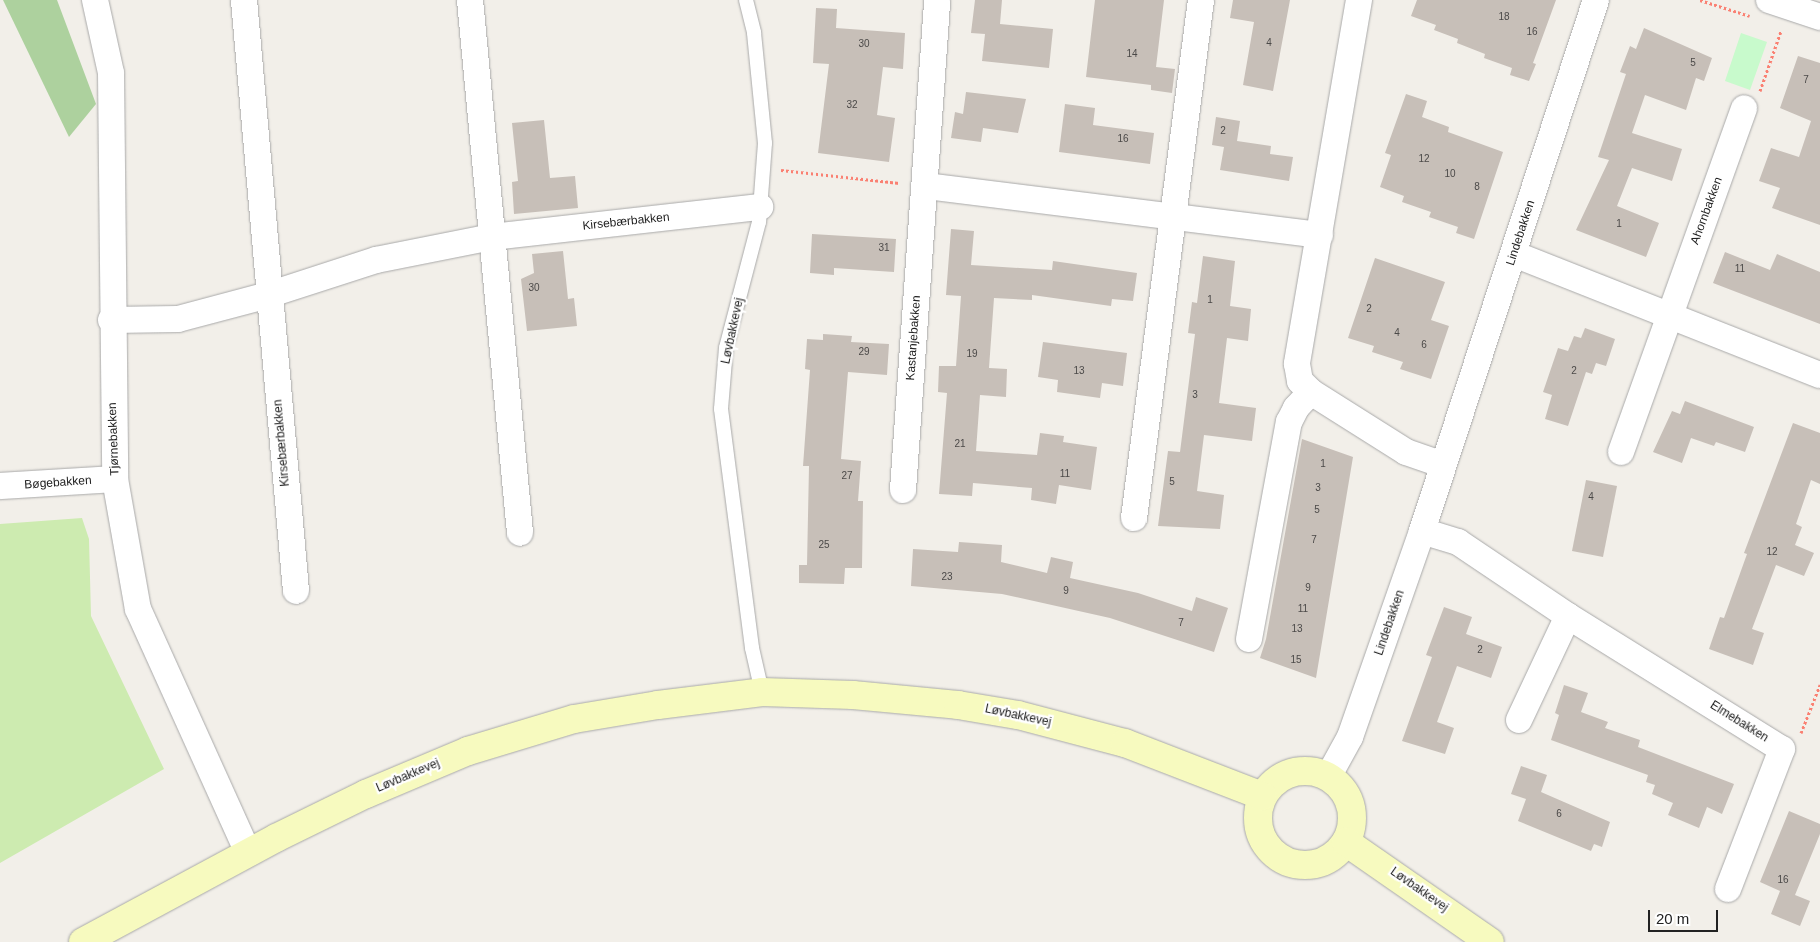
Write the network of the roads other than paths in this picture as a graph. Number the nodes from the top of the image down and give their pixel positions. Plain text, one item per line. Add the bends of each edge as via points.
1 (95, 0) edge
2 (244, 0) edge
3 (470, 0) edge
4 (746, 0) edge
5 (937, 0) edge
6 (1201, 0) edge
7 (1359, 0) edge
8 (1596, 0) edge
9 (1781, 2) edge
10 (1820, 17) edge
11 (1750, 105) road end
12 (926, 186) junction
13 (760, 207) junction
14 (1174, 218) junction
15 (1320, 235) junction
16 (492, 237) junction
17 (1514, 254) junction
18 (268, 295) junction
19 (1670, 314) junction
20 (112, 320) junction
21 (1820, 375) edge
22 (1311, 392) junction
23 (1621, 452) dead end
24 (1443, 465) junction
25 (115, 478) junction
26 (0, 486) edge
27 (903, 490) dead end
28 (1134, 518) dead end
29 (1422, 530) junction
30 (520, 533) dead end
31 (296, 592) dead end
32 (1568, 616) junction
33 (1249, 639) dead end
34 (762, 692) junction
35 (1519, 720) dead end
36 (1328, 777) junction
37 (1262, 796) junction
38 (1346, 842) junction
39 (248, 853) junction
40 (1728, 889) dead end
41 (83, 942) edge
42 (1490, 942) edge

1 - 20 street, Tjørnebakken via 111,73
2 - 18 street, Kirsebærbakken
3 - 16 street
4 - 13 lane, Løvbakkevej via 754,33 764,134
5 - 12 street, Kastanjebakken
6 - 14 street
7 - 15 street
8 - 17 street, Lindebakken
9 - 10 street
11 - 19 street, Ahornbakken
12 - 14 street
12 - 27 street, Kastanjebakken
13 - 16 street, Kirsebærbakken
13 - 34 lane, Løvbakkevej via 726,348 721,409 752,648
14 - 15 street
14 - 28 street
15 - 22 street via 1297,364 1300,381
16 - 18 street, Kirsebærbakken via 376,260
16 - 30 street
17 - 19 street
17 - 24 street, Lindebakken
18 - 20 street, Kirsebærbakken via 178,319
18 - 31 street, Kirsebærbakken
19 - 21 street
19 - 23 street, Ahornbakken
20 - 25 street, Tjørnebakken
22 - 24 street via 1406,452
22 - 33 street via 1296,408 1289,422
24 - 29 street, Lindebakken
25 - 26 street, Bøgebakken
25 - 39 street, Tjørnebakken via 138,608
29 - 32 street, Elmebakken via 1458,542
29 - 36 street, Lindebakken via 1350,737
32 - 35 street
32 - 40 street, Elmebakken via 1782,749
34 - 37 street, Løvbakkevej via 914,700 1018,715 1125,743
34 - 39 street, Løvbakkevej via 574,719 468,751 366,794
36 - 37 street via 1315,772 1290,773 1270,786
36 - 38 street via 1345,793 1350,804 1351,829
37 - 38 street via 1258,808 1259,832 1264,844 1282,860 1294,865 1319,863 1330,858
38 - 42 street, Løvbakkevej
39 - 41 street, Løvbakkevej

